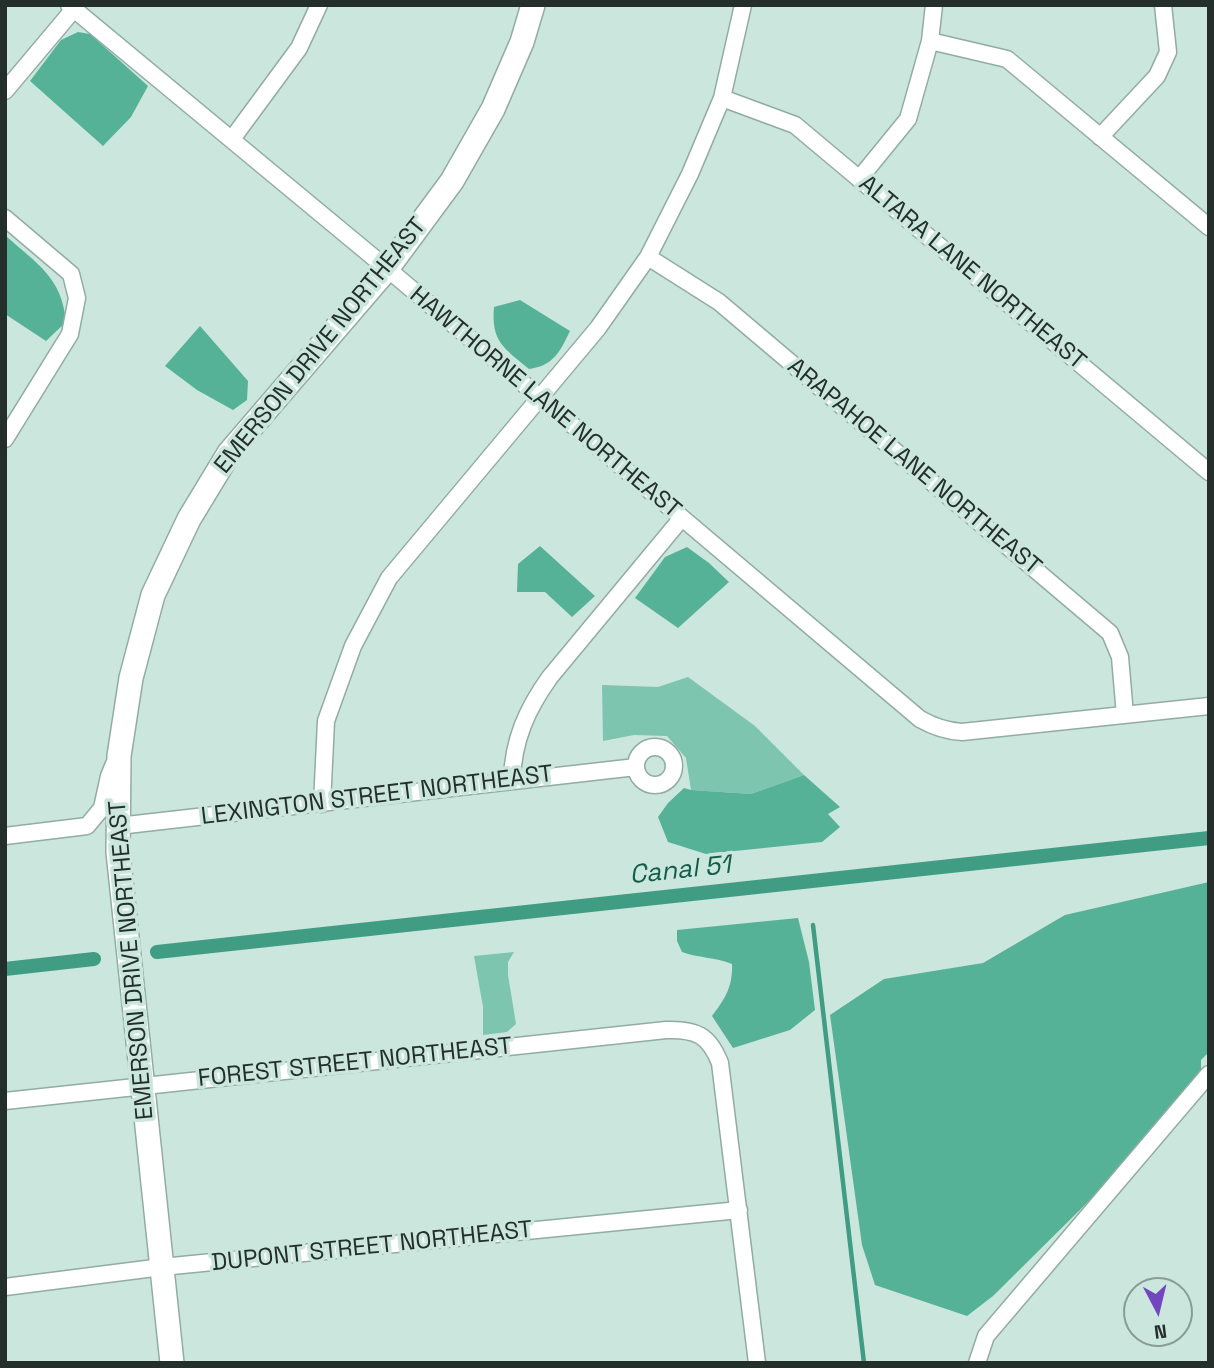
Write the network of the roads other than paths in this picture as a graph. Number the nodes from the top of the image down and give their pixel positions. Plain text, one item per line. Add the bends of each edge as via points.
1 (319, 5) edge
2 (533, 5) edge
3 (743, 5) edge
4 (934, 5) edge
5 (1163, 5) edge
6 (71, 7) edge
7 (930, 41) junction
8 (5, 91) edge
9 (722, 98) junction
10 (1100, 137) junction
11 (232, 139) junction
12 (859, 179) junction
13 (5, 218) edge
14 (1209, 227) edge
15 (648, 257) junction
16 (387, 269) junction
17 (540, 398) junction
18 (5, 439) edge
19 (1209, 472) edge
20 (681, 519) junction
21 (1209, 706) edge
22 (1125, 715) junction
23 (119, 755) junction
24 (636, 767) dead end
25 (512, 780) junction
26 (322, 804) junction
27 (118, 826) junction
28 (5, 836) edge
29 (1209, 1074) edge
30 (143, 1086) junction
31 (5, 1101) edge
32 (740, 1210) junction
33 (162, 1268) junction
34 (5, 1287) edge
35 (172, 1363) edge
36 (757, 1363) edge
37 (977, 1363) edge

1 - 11 street via 299,48
2 - 16 street, EMERSON DRIVE NORTHEAST via 493,109 452,181
3 - 9 street
4 - 7 street
5 - 10 street via 1168,52 1157,76
6 - 8 street
6 - 11 street, HAWTHORNE LANE NORTHEAST
7 - 10 street via 1007,59
7 - 12 street via 908,119
9 - 12 street, ALTARA LANE NORTHEAST via 796,125
9 - 15 street
10 - 14 street
11 - 16 street, HAWTHORNE LANE NORTHEAST
12 - 19 street, ALTARA LANE NORTHEAST
13 - 18 street via 71,274 77,298 70,334
15 - 17 street
15 - 22 street, ARAPAHOE LANE NORTHEAST via 719,302 1110,633 1119,657
16 - 17 street, HAWTHORNE LANE NORTHEAST
16 - 23 street, EMERSON DRIVE NORTHEAST via 229,453 189,519 153,595 131,678
17 - 20 street, HAWTHORNE LANE NORTHEAST
17 - 26 street via 389,578 353,646 326,721
20 - 22 street, HAWTHORNE LANE NORTHEAST via 933,726 962,732
20 - 25 street via 533,701 513,755
21 - 22 street
23 - 27 street, EMERSON DRIVE NORTHEAST
23 - 28 street via 102,808 87,826
24 - 25 street, LEXINGTON STREET NORTHEAST
25 - 26 street, LEXINGTON STREET NORTHEAST
26 - 27 street, LEXINGTON STREET NORTHEAST
27 - 30 street, EMERSON DRIVE NORTHEAST
29 - 37 street via 986,1336
30 - 31 street, FOREST STREET NORTHEAST
30 - 32 street, FOREST STREET NORTHEAST via 681,1029 703,1037 720,1063
30 - 33 street, EMERSON DRIVE NORTHEAST
32 - 33 street, DUPONT STREET NORTHEAST
32 - 36 street
33 - 34 street, DUPONT STREET NORTHEAST
33 - 35 street, EMERSON DRIVE NORTHEAST

